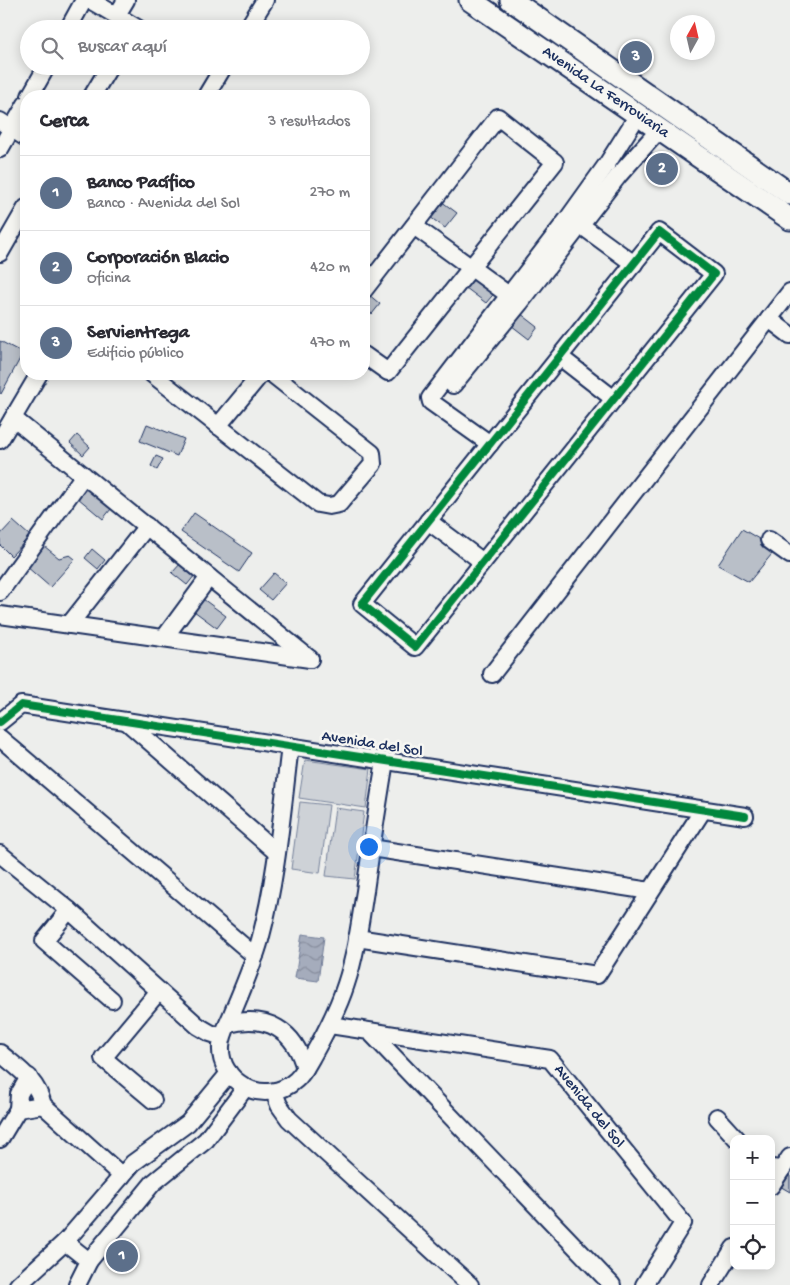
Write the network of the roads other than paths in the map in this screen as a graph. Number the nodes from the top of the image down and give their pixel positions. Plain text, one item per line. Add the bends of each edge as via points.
1 (84, 0) edge
2 (90, 0) edge
3 (126, 0) edge
4 (265, 0) edge
5 (470, 0) edge
6 (511, 0) edge
7 (117, 15) junction
8 (73, 20) edge
9 (124, 20) edge
10 (253, 20) edge
11 (42, 75) edge
12 (105, 75) edge
13 (214, 75) edge
14 (33, 90) edge
15 (96, 90) edge
16 (208, 90) edge
17 (20, 110) edge
18 (638, 115) junction
19 (6, 125) edge
20 (660, 130) junction
21 (20, 134) edge
22 (0, 149) edge
23 (790, 194) edge
24 (20, 218) edge
25 (790, 219) edge
26 (575, 220) junction
27 (414, 226) junction
28 (0, 253) edge
29 (634, 264) junction
30 (472, 268) junction
31 (370, 282) edge
32 (790, 292) edge
33 (514, 299) junction
34 (769, 319) junction
35 (790, 335) edge
36 (560, 357) junction
37 (370, 359) edge
38 (35, 380) edge
39 (160, 380) edge
40 (256, 380) edge
41 (280, 380) edge
42 (614, 399) junction
43 (218, 426) junction
44 (5, 428) edge
45 (490, 444) junction
46 (84, 475) junction
47 (428, 521) junction
48 (147, 526) junction
49 (769, 540) dead end
50 (790, 555) edge
51 (483, 562) junction
52 (209, 577) junction
53 (0, 592) edge
54 (0, 615) edge
55 (70, 624) junction
56 (164, 638) junction
57 (492, 674) dead end
58 (126, 721) junction
59 (0, 722) edge
60 (0, 738) edge
61 (290, 746) junction
62 (385, 761) junction
63 (703, 810) junction
64 (745, 816) dead end
65 (371, 848) junction
66 (276, 852) junction
67 (0, 854) edge
68 (650, 891) junction
69 (69, 910) junction
70 (357, 938) junction
71 (255, 956) junction
72 (159, 991) junction
73 (112, 1000) dead end
74 (330, 1025) junction
75 (225, 1030) junction
76 (370, 1032) junction
77 (422, 1040) junction
78 (0, 1053) edge
79 (400, 1063) junction
80 (305, 1069) junction
81 (229, 1073) junction
82 (29, 1077) junction
83 (245, 1088) junction
84 (274, 1092) junction
85 (153, 1100) dead end
86 (43, 1105) junction
87 (18, 1109) junction
88 (717, 1117) dead end
89 (188, 1123) junction
90 (733, 1135) edge
91 (0, 1139) edge
92 (206, 1140) junction
93 (133, 1164) junction
94 (781, 1165) edge
95 (122, 1176) junction
96 (774, 1180) edge
97 (153, 1183) junction
98 (65, 1242) junction
99 (730, 1254) edge
100 (89, 1261) junction
101 (18, 1285) edge
102 (77, 1285) edge
103 (470, 1285) edge
104 (612, 1285) edge
105 (644, 1285) edge
106 (711, 1285) edge

1 - 8 street
2 - 7 street
3 - 7 street
4 - 10 street
5 - 18 main road, Avenida La Ferroviaria
6 - 23 main road, Avenida La Ferroviaria
7 - 9 street
11 - 14 street
12 - 15 street
13 - 16 street
17 - 19 street
18 - 20 main road, Avenida La Ferroviaria
18 - 26 street
19 - 21 street
19 - 22 street
20 - 25 main road, Avenida La Ferroviaria
20 - 26 street
24 - 28 street
26 - 29 street
26 - 33 street
27 - 30 street
27 - 30 street via 498,118 555,162
27 - 31 street
29 - 36 street
29 - 42 street via 659,232 714,274
30 - 33 street
30 - 37 street via 388,372
32 - 34 street
33 - 45 street via 430,398
34 - 35 street
34 - 57 street
36 - 42 street
36 - 45 street
38 - 44 street
39 - 43 street
40 - 43 street
41 - 43 street via 372,453 373,464 339,504 318,504
42 - 51 street
44 - 46 street
45 - 47 street
46 - 48 street
46 - 53 street
47 - 51 street
47 - 51 street via 362,604 415,647
48 - 52 street
48 - 55 street
49 - 50 street
52 - 56 street
52 - 56 street via 310,659
54 - 55 street
55 - 56 street
58 - 59 street, Avenida del Sol via 21,705
58 - 61 street, Avenida del Sol
58 - 66 street
60 - 71 street
61 - 62 street, Avenida del Sol
61 - 66 street
62 - 63 street, Avenida del Sol
62 - 65 street, Avenida del Sol
63 - 64 street, Avenida del Sol
63 - 68 street
65 - 68 street
65 - 70 street, Avenida del Sol
66 - 71 street via 265,922
67 - 69 street
68 - 70 street via 597,975
69 - 72 street
69 - 73 street via 44,941
70 - 74 street, Avenida del Sol via 347,984
71 - 75 street
72 - 75 street via 198,1026 210,1033
72 - 85 street via 103,1058
74 - 76 street, Avenida del Sol
74 - 80 street, Avenida del Sol
75 - 80 street via 241,1020 253,1020 278,1028 296,1046
75 - 81 street via 222,1056
76 - 77 street, Avenida del Sol
76 - 79 street
77 - 79 street
77 - 105 street, Avenida del Sol via 550,1059 683,1223
78 - 82 street
79 - 104 street
80 - 84 street via 297,1080
81 - 83 street
81 - 89 street
82 - 86 street via 40,1093
82 - 87 street via 19,1094
83 - 84 street
83 - 92 street
84 - 103 street via 289,1119
86 - 87 street
86 - 95 street
87 - 91 street
88 - 90 street
89 - 92 street via 200,1128
89 - 93 street
92 - 97 street
93 - 95 street
93 - 97 street
94 - 96 street
95 - 98 street
97 - 100 street
98 - 100 street
98 - 101 street
99 - 106 street
100 - 102 street

